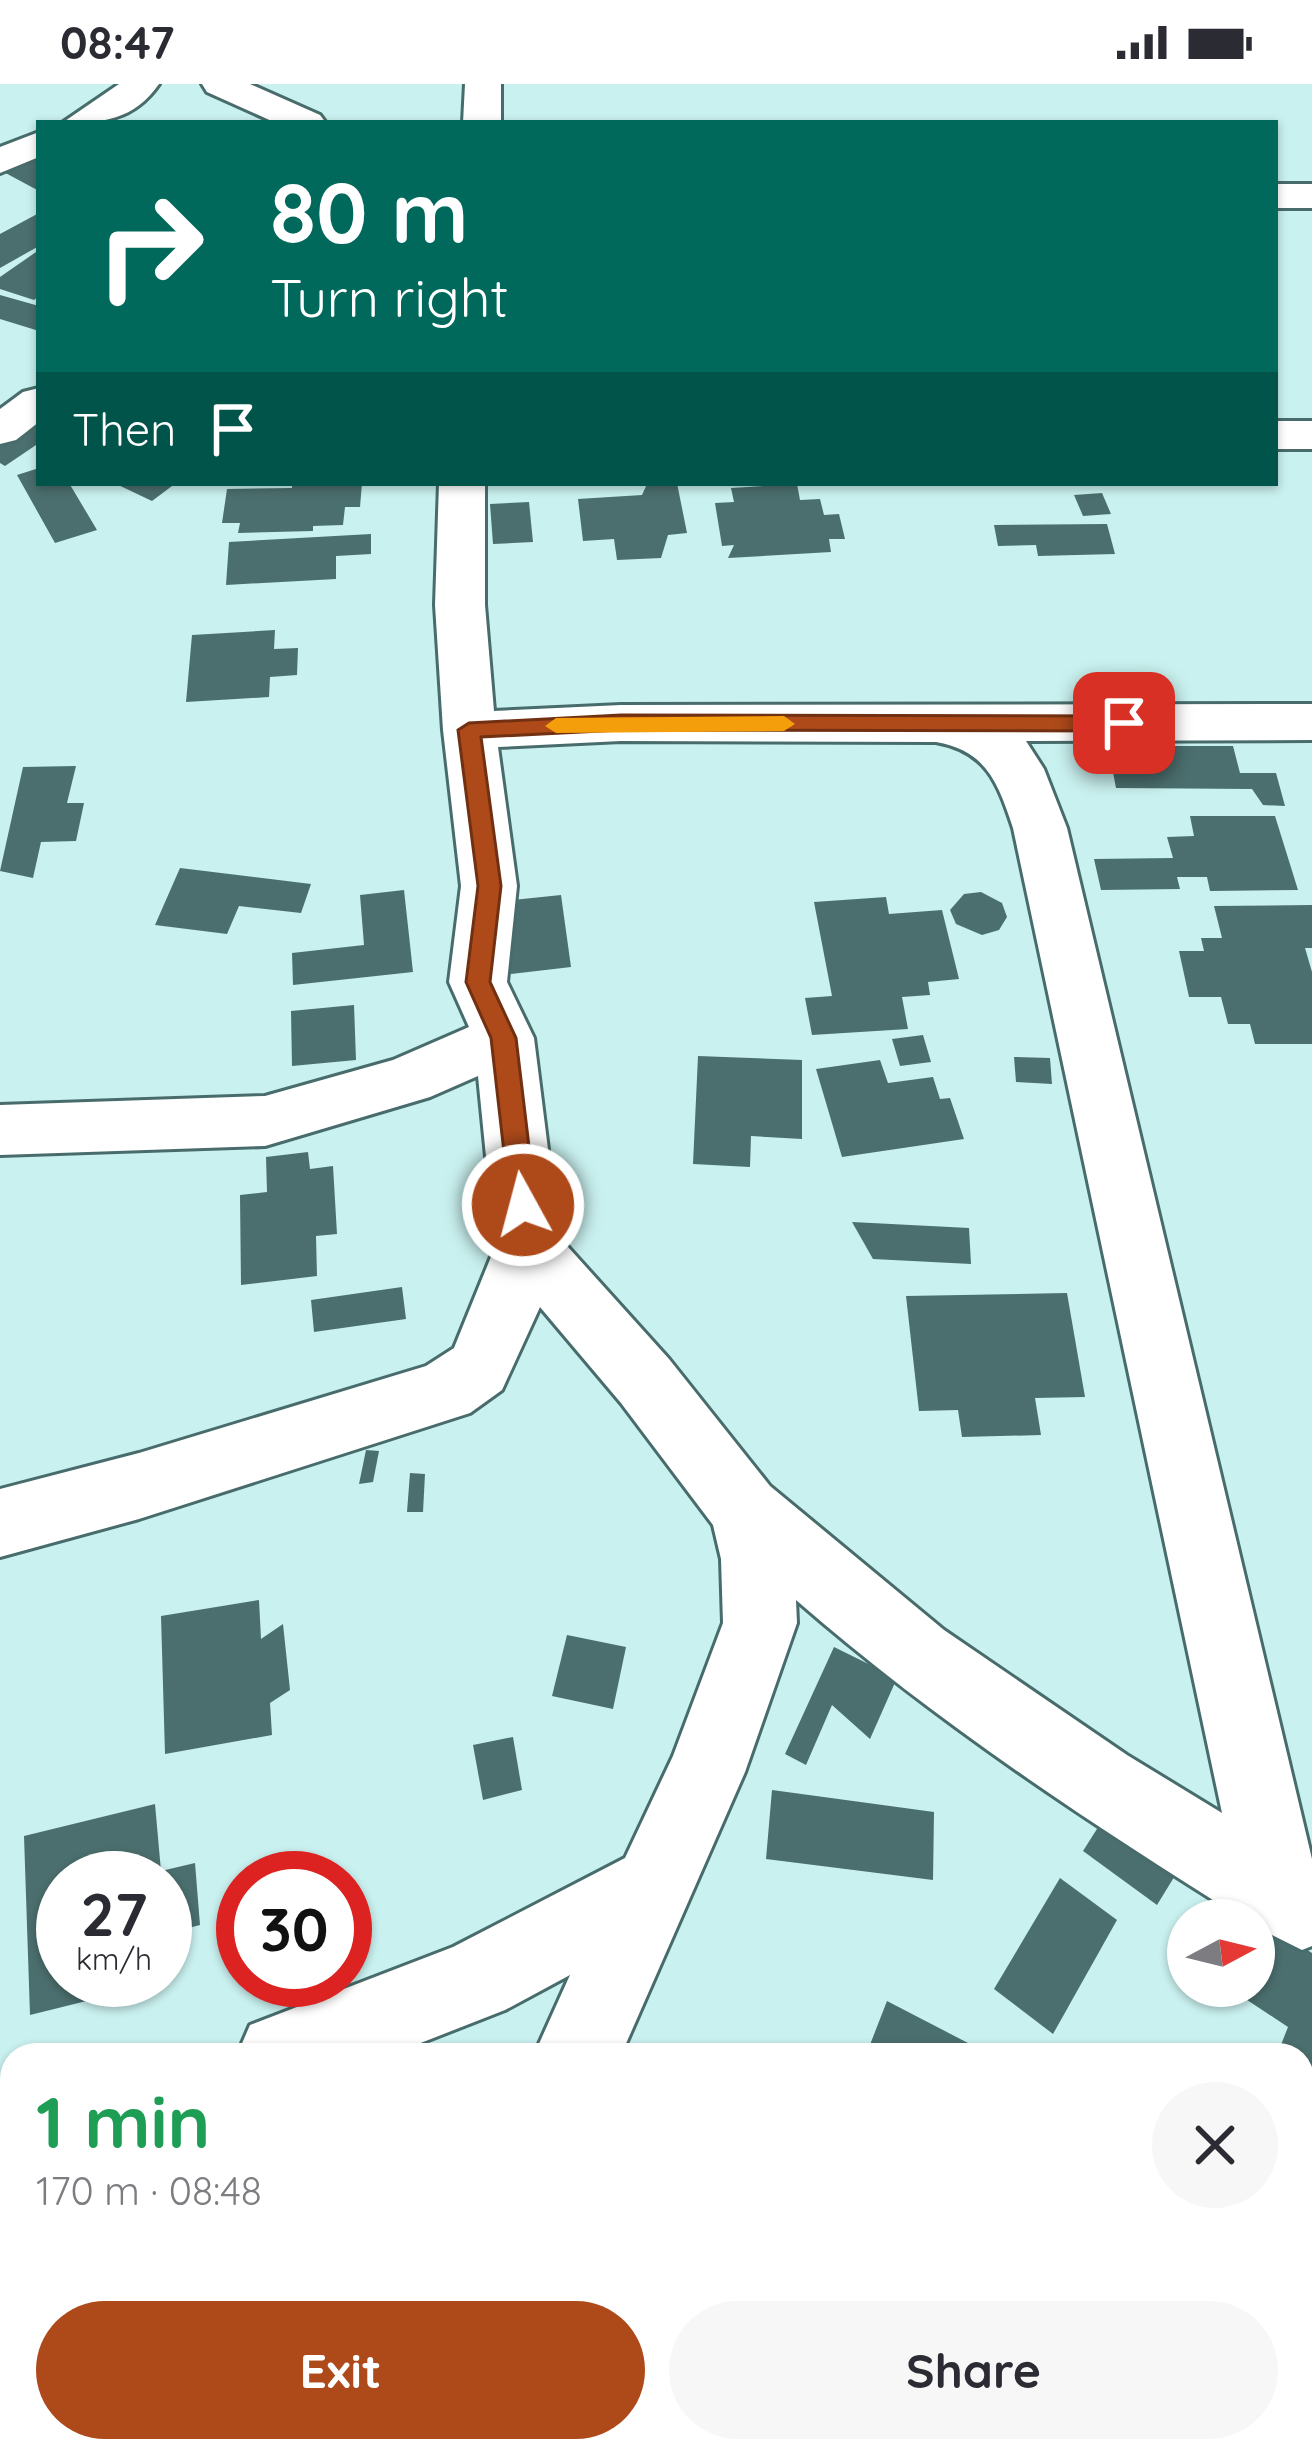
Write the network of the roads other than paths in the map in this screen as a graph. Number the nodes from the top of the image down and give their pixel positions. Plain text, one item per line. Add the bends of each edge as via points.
1 (141, 84) edge
2 (220, 84) edge
3 (483, 84) edge
4 (87, 120) edge
5 (301, 120) edge
6 (482, 120) edge
7 (36, 144) edge
8 (0, 161) edge
9 (1278, 196) edge
10 (1312, 196) edge
11 (36, 403) edge
12 (0, 430) edge
13 (1278, 435) edge
14 (1312, 435) edge
15 (461, 486) edge
16 (1312, 722) edge
17 (936, 724) junction
18 (469, 730) junction
19 (504, 1038) junction
20 (0, 1130) edge
21 (528, 1247) junction
22 (745, 1510) junction
23 (0, 1523) edge
24 (656, 1886) junction
25 (1296, 1905) edge
26 (311, 2043) edge
27 (583, 2043) edge

1 - 4 street
2 - 5 street
3 - 6 street
7 - 8 street
9 - 10 street
11 - 12 street
13 - 14 street
15 - 18 street
16 - 17 street
17 - 18 street
17 - 25 street via 1004,747 1040,829
18 - 19 street via 489,886 478,982
19 - 20 street via 407,1080 265,1121
19 - 21 street
21 - 22 street
21 - 23 street via 478,1369 446,1391
22 - 24 street via 758,1559 760,1623
22 - 25 street via 917,1657 1099,1784
24 - 26 street via 475,1980
24 - 27 street

